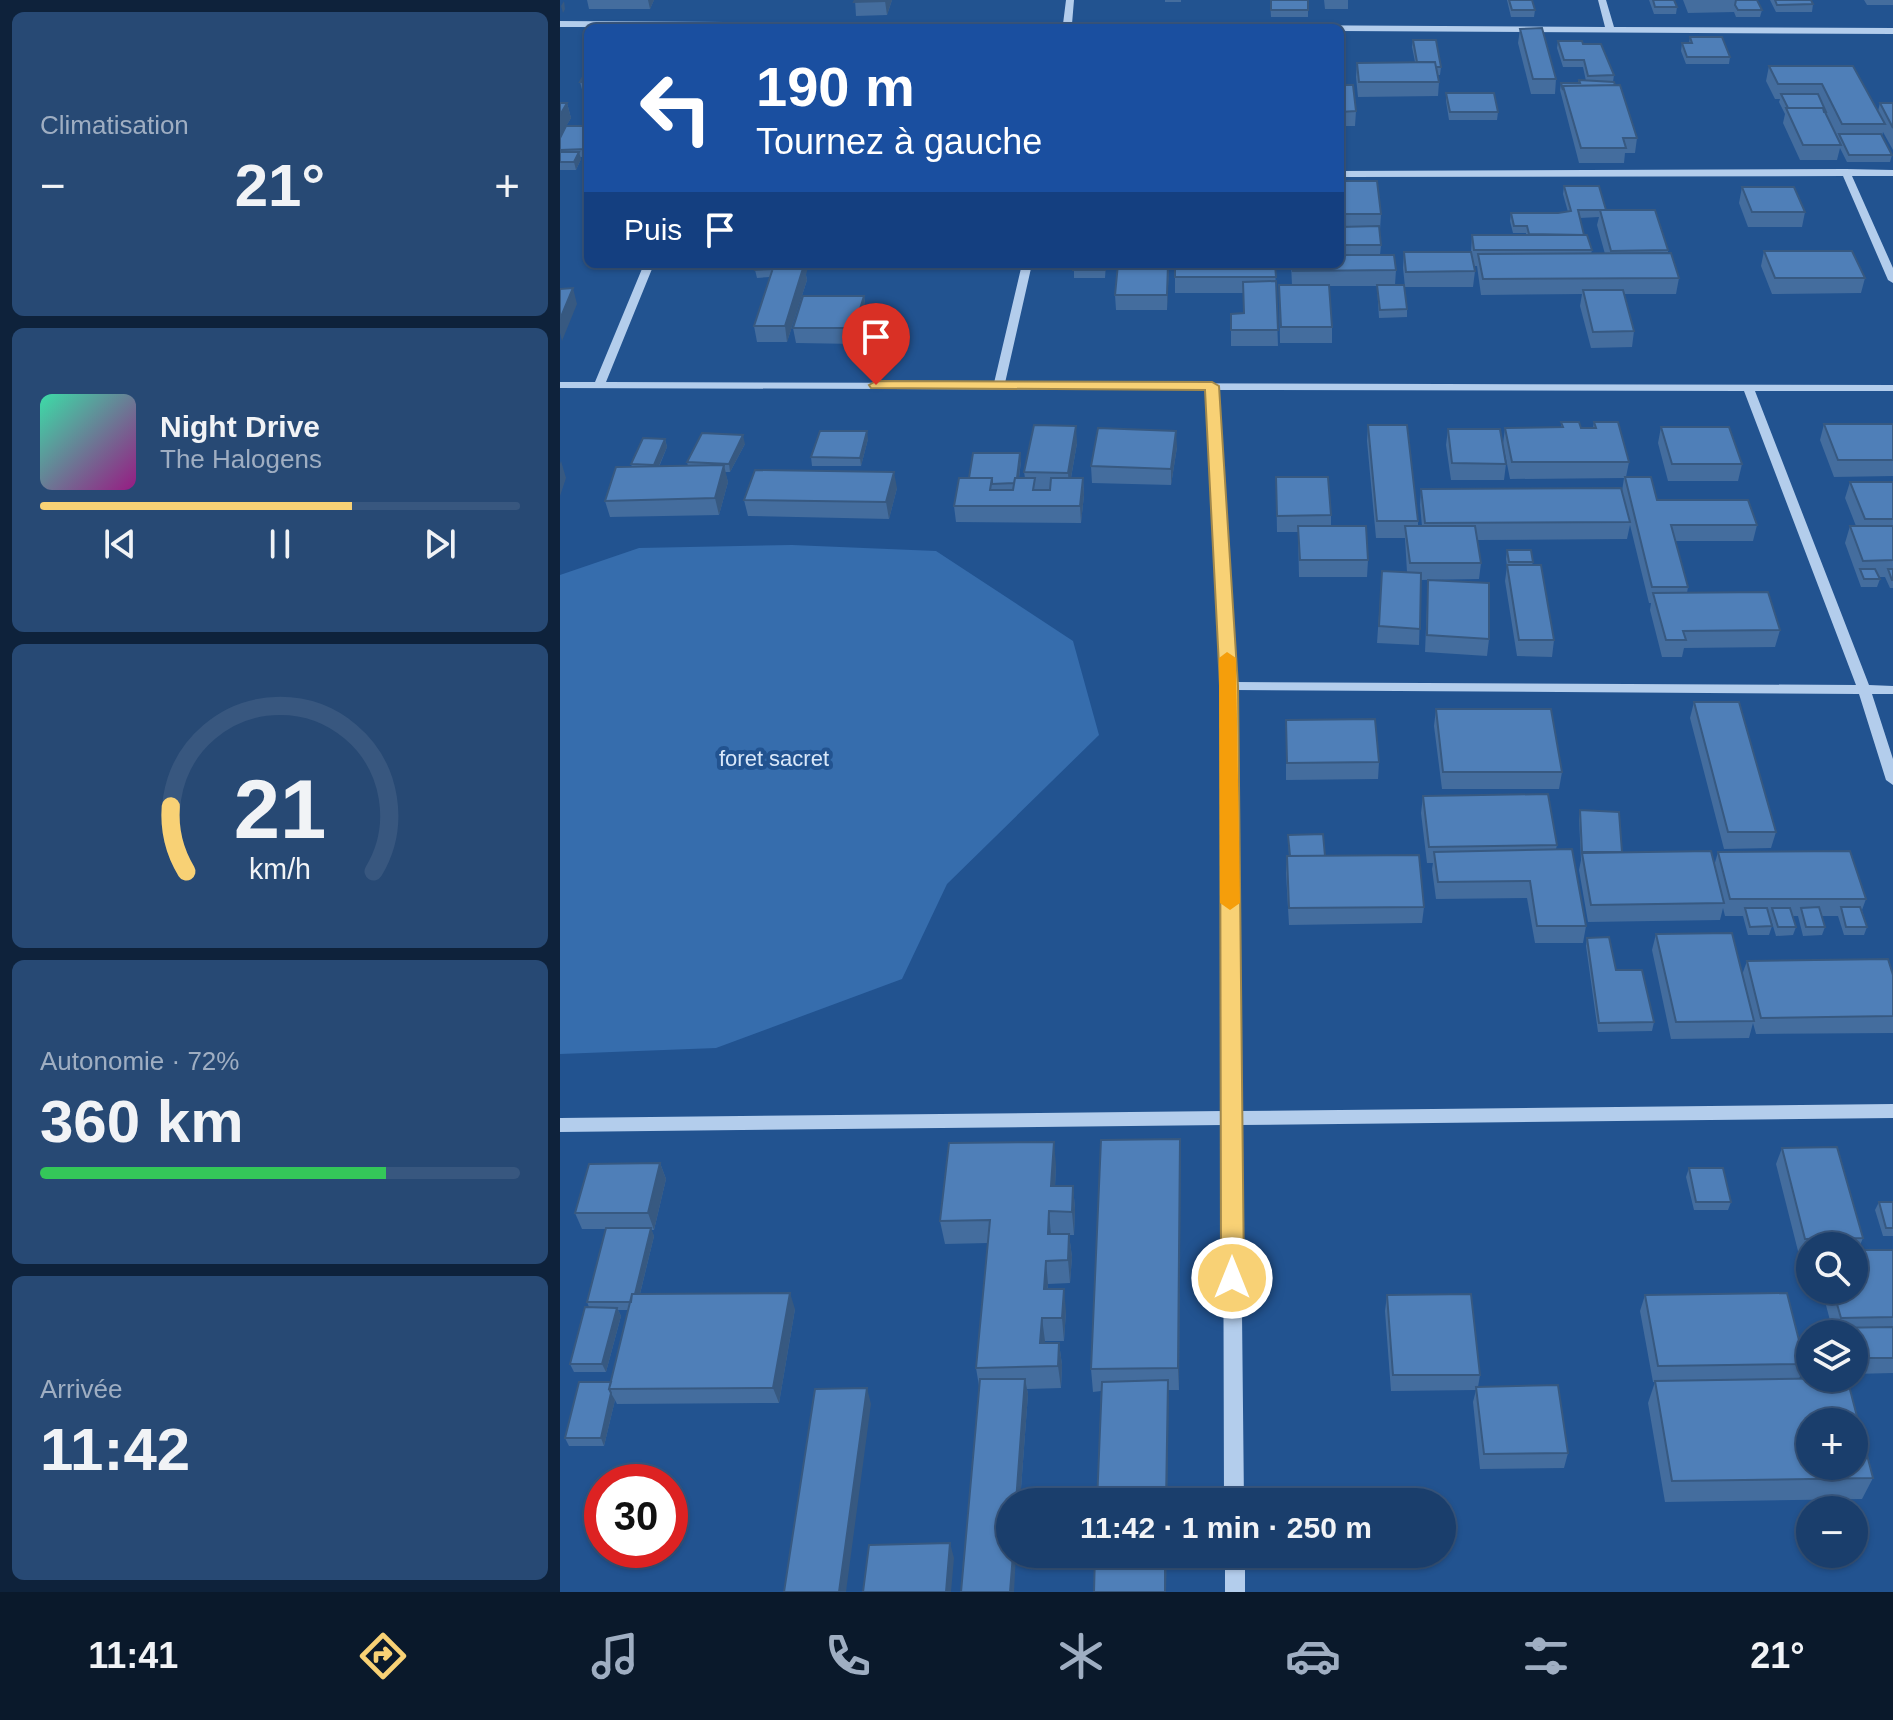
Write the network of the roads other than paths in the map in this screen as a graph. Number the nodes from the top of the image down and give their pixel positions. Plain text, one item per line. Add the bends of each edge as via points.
1 (1070, 0) edge
2 (1602, 0) edge
3 (560, 24) edge
4 (584, 24) edge
5 (1067, 24) edge
6 (1344, 28) edge
7 (1610, 29) junction
8 (1893, 31) edge
9 (1846, 172) junction
10 (1893, 173) edge
11 (1344, 174) edge
12 (647, 268) edge
13 (1026, 268) edge
14 (1893, 280) edge
15 (560, 385) edge
16 (599, 385) junction
17 (999, 385) junction
18 (1212, 386) junction
19 (1748, 387) junction
20 (1893, 388) edge
21 (1229, 686) junction
22 (1864, 690) junction
23 (1893, 690) edge
24 (1893, 780) edge
25 (1893, 1111) edge
26 (1231, 1118) junction
27 (560, 1125) edge
28 (1234, 1488) edge
29 (1235, 1568) edge
30 (1235, 1592) edge

1 - 5 street
2 - 7 street
3 - 4 street
6 - 7 street
7 - 8 street
9 - 10 street
9 - 11 street
9 - 14 street
12 - 16 street
13 - 17 street
15 - 16 street
16 - 17 street
17 - 18 street
18 - 19 street
18 - 21 street
19 - 20 street
19 - 22 street
21 - 22 street
21 - 26 street
22 - 23 street
22 - 24 street
25 - 26 street
26 - 27 street
26 - 28 street
29 - 30 street

